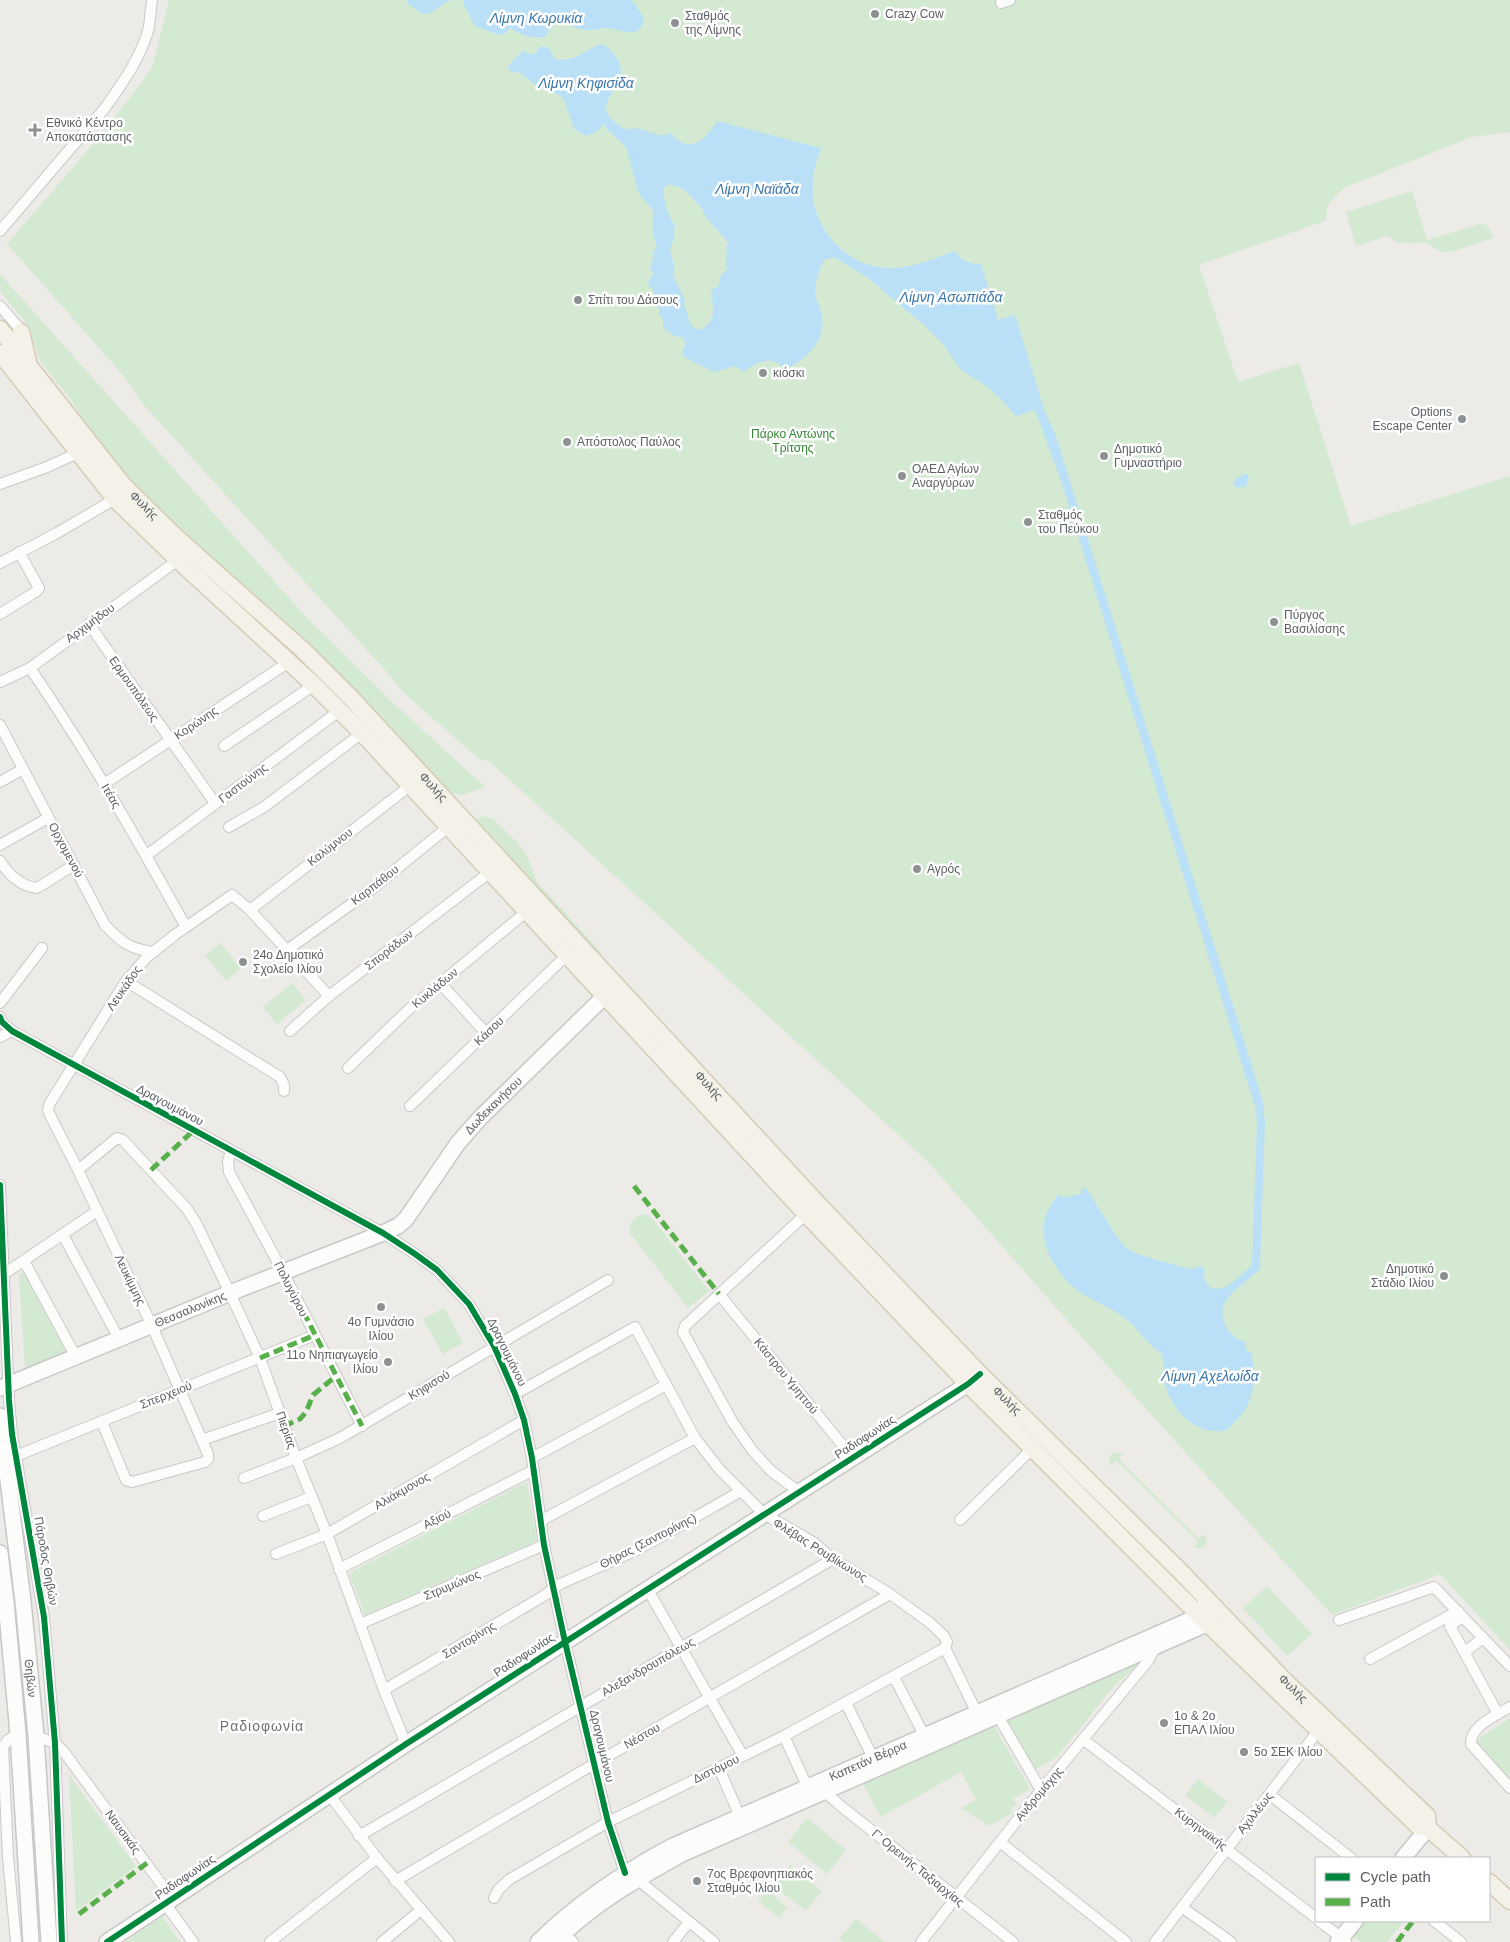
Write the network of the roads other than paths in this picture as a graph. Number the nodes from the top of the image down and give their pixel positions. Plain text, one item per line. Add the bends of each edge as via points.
1 (152, 0) edge
2 (0, 231) edge
3 (0, 306) edge
4 (6, 344) edge
5 (84, 449) junction
6 (0, 484) edge
7 (115, 499) junction
8 (19, 552) junction
9 (178, 560) junction
10 (0, 561) edge
11 (0, 614) edge
12 (89, 624) junction
13 (288, 662) junction
14 (30, 668) junction
15 (0, 682) edge
16 (314, 685) junction
17 (339, 710) junction
18 (0, 725) edge
19 (362, 733) junction
20 (170, 740) junction
21 (224, 746) dead end
22 (23, 769) junction
23 (0, 782) edge
24 (104, 784) junction
25 (410, 785) junction
26 (215, 803) junction
27 (48, 818) junction
28 (454, 822) junction
29 (229, 827) dead end
30 (0, 845) edge
31 (146, 856) junction
32 (0, 861) edge
33 (74, 865) junction
34 (490, 872) junction
35 (250, 910) junction
36 (526, 912) junction
37 (186, 927) junction
38 (42, 948) dead end
39 (287, 950) junction
40 (150, 954) junction
41 (567, 955) junction
42 (126, 981) junction
43 (440, 983) junction
44 (610, 990) junction
45 (329, 996) junction
46 (0, 1003) edge
47 (0, 1017) edge
48 (12, 1031) junction
49 (290, 1031) dead end
50 (486, 1034) junction
51 (0, 1037) edge
52 (74, 1065) junction
53 (348, 1068) dead end
54 (284, 1091) dead end
55 (410, 1106) dead end
56 (48, 1110) joint
57 (231, 1151) junction
58 (78, 1170) junction
59 (0, 1185) edge
60 (97, 1212) junction
61 (806, 1214) junction
62 (383, 1234) junction
63 (63, 1235) junction
64 (24, 1261) junction
65 (283, 1272) junction
66 (4, 1274) junction
67 (608, 1280) dead end
68 (230, 1293) junction
69 (719, 1294) junction
70 (152, 1326) junction
71 (315, 1335) junction
72 (120, 1339) junction
73 (494, 1346) junction
74 (76, 1357) junction
75 (260, 1358) junction
76 (974, 1379) junction
77 (666, 1385) junction
78 (4, 1387) edge
79 (180, 1389) junction
80 (515, 1394) junction
81 (280, 1413) junction
82 (0, 1416) edge
83 (524, 1420) junction
84 (102, 1422) junction
85 (362, 1426) junction
86 (695, 1438) junction
87 (202, 1440) junction
88 (1032, 1449) junction
89 (16, 1456) junction
90 (296, 1458) junction
91 (532, 1458) junction
92 (853, 1458) junction
93 (534, 1470) junction
94 (244, 1478) dead end
95 (741, 1492) junction
96 (799, 1492) junction
97 (312, 1497) junction
98 (764, 1514) junction
99 (263, 1516) dead end
100 (542, 1520) junction
101 (960, 1520) dead end
102 (327, 1534) junction
103 (544, 1545) junction
104 (276, 1554) dead end
105 (0, 1555) edge
106 (833, 1559) junction
107 (339, 1569) junction
108 (553, 1588) junction
109 (648, 1590) junction
110 (890, 1594) junction
111 (1213, 1606) junction
112 (1461, 1614) junction
113 (1202, 1618) junction
114 (1339, 1620) dead end
115 (360, 1624) junction
116 (1483, 1638) junction
117 (565, 1642) junction
118 (1156, 1646) junction
119 (682, 1648) junction
120 (945, 1648) junction
121 (5, 1652) edge
122 (1465, 1652) junction
123 (1370, 1659) dead end
124 (1510, 1666) edge
125 (894, 1677) junction
126 (384, 1690) junction
127 (1031, 1695) junction
128 (710, 1698) junction
129 (846, 1703) junction
130 (581, 1706) junction
131 (1510, 1707) edge
132 (1002, 1708) junction
133 (977, 1713) junction
134 (1498, 1714) junction
135 (1318, 1732) junction
136 (18, 1734) junction
137 (924, 1735) junction
138 (36, 1736) junction
139 (784, 1736) junction
140 (1084, 1740) junction
141 (55, 1743) junction
142 (406, 1744) junction
143 (743, 1756) junction
144 (873, 1758) junction
145 (594, 1764) junction
146 (719, 1768) junction
147 (807, 1786) junction
148 (1510, 1788) edge
149 (1041, 1790) junction
150 (826, 1792) junction
151 (329, 1794) junction
152 (1269, 1794) junction
153 (740, 1816) junction
154 (608, 1822) junction
155 (1428, 1828) junction
156 (359, 1836) junction
157 (1000, 1842) junction
158 (1227, 1849) junction
159 (1350, 1857) edge
160 (1404, 1857) edge
161 (1461, 1857) edge
162 (377, 1858) junction
163 (631, 1876) junction
164 (395, 1880) junction
165 (1490, 1883) edge
166 (494, 1898) dead end
167 (955, 1898) junction
168 (1510, 1901) edge
169 (168, 1902) junction
170 (1183, 1908) junction
171 (421, 1910) junction
172 (1315, 1917) edge
173 (689, 1922) junction
174 (1320, 1922) edge
175 (1354, 1922) edge
176 (1435, 1922) edge
177 (1165, 1932) junction
178 (564, 1939) edge
179 (1342, 1941) edge
180 (16, 1942) edge
181 (31, 1942) edge
182 (49, 1942) edge
183 (62, 1942) edge
184 (107, 1942) edge
185 (192, 1942) edge
186 (270, 1942) edge
187 (382, 1942) edge
188 (449, 1942) edge
189 (538, 1942) edge
190 (673, 1942) edge
191 (714, 1942) edge
192 (921, 1942) edge
193 (1013, 1942) edge
194 (1126, 1942) edge
195 (1155, 1942) edge
196 (1169, 1942) edge
197 (1231, 1942) edge
198 (1461, 1942) edge

1 - 2 street via 141,49 118,90
3 - 4 street
4 - 5 main road, Φυλής
4 - 5 main road, Φυλής via 29,366
5 - 6 street
5 - 7 main road, Φυλής
5 - 28 main road, Φυλής via 353,700
7 - 8 street
7 - 9 main road, Φυλής
8 - 10 street
8 - 11 street via 39,588
9 - 12 street, Αρχιμήδου
9 - 13 main road, Φυλής
12 - 14 street, Αρχιμήδου
12 - 20 street, Ερμουπόλεως
13 - 16 main road, Φυλής
13 - 20 street, Κορώνης
14 - 15 street, Αρχιμήδου
14 - 24 street, Ιτέας
16 - 17 main road, Φυλής
16 - 21 street
17 - 19 main road, Φυλής
17 - 26 street, Γαστούνης
18 - 22 street, Ορχομενού
19 - 25 main road, Φυλής
19 - 29 street via 264,807
20 - 24 street, Κορώνης
20 - 26 street, Ερμουπόλεως
22 - 23 street
22 - 27 street, Ορχομενού
24 - 31 street, Ιτέας
25 - 28 main road, Φυλής
25 - 35 street, Καλύμνου
26 - 31 street, Γαστούνης
27 - 30 street
27 - 33 street, Ορχομενού
28 - 34 main road, Φυλής
28 - 39 street, Καρπάθου via 368,892
28 - 44 main road, Φυλής
31 - 37 street, Ιτέας
32 - 33 street via 20,884 37,888
33 - 40 street, Ορχομενού via 105,925 137,950
34 - 36 main road, Φυλής
34 - 45 street, Σποράδων
35 - 37 street, Λευκάδος via 232,895
35 - 39 street
36 - 41 main road, Φυλής
36 - 43 street, Κυκλάδων
37 - 40 street, Λευκάδος
38 - 46 street
39 - 45 street
40 - 42 street, Λευκάδος
41 - 44 main road, Φυλής
41 - 50 street, Κάσου
42 - 52 street, Λευκάδος
42 - 54 street via 280,1077
43 - 50 street
43 - 53 street, Κυκλάδων
44 - 61 main road, Φυλής
44 - 62 street, Δωδεκανήσου via 480,1118 458,1143 406,1219
44 - 76 main road, Φυλής via 818,1204
45 - 49 street, Σποράδων
47 - 48 street
48 - 51 street
48 - 52 street, Δραγουμάνου
50 - 55 street, Κάσου
52 - 56 street, Λευκάδος
52 - 57 street, Δραγουμάνου
56 - 58 street, Λευκίμμης
57 - 62 street, Δραγουμάνου
57 - 65 street, Πολυγύρου via 229,1172
58 - 60 street, Λευκίμμης
58 - 68 street, Πιερίας via 117,1138 123,1140 187,1209
59 - 66 street, Πάροδος Θηβών
60 - 63 street
60 - 70 street, Λευκίμμης
61 - 69 street
61 - 76 main road, Φυλής
62 - 65 street, Θεσσαλονίκης
62 - 73 street, Δραγουμάνου via 416,1254 452,1284 469,1304
63 - 64 street
63 - 72 street
64 - 66 street
64 - 74 street
65 - 68 street, Θεσσαλονίκης
65 - 71 street, Πολυγύρου
66 - 78 street, Πάροδος Θηβών
67 - 73 street, Κηφισού
68 - 70 street, Θεσσαλονίκης
68 - 75 street, Πιερίας
69 - 92 street, Κάστρου Υμηττού
69 - 96 street via 685,1326 683,1332 732,1421 752,1450 770,1470
70 - 72 street, Θεσσαλονίκης
70 - 79 street, Λευκίμμης
71 - 75 street, Σπερχειού
71 - 85 street, Πολυγύρου
72 - 74 street, Θεσσαλονίκης
73 - 80 street, Δραγουμάνου
73 - 85 street, Κηφισού
74 - 78 street, Θεσσαλονίκης
75 - 79 street, Σπερχειού
75 - 81 street, Πιερίας
76 - 88 main road, Φυλής
76 - 92 street, Ραδιοφωνίας
76 - 111 main road, Φυλής
77 - 80 street, Φλέβας Ρουβίκωνος via 635,1327
77 - 86 street, Φλέβας Ρουβίκωνος
77 - 91 street
78 - 89 street, Πάροδος Θηβών
79 - 84 street, Σπερχειού
79 - 87 street, Λευκίμμης
80 - 83 street, Δραγουμάνου
81 - 87 street
81 - 90 street, Πιερίας
82 - 138 street, Θηβών
83 - 91 street, Δραγουμάνου
83 - 102 street, Αλιάκμονος
84 - 87 street, Λευκίμμης via 122,1474 132,1482 204,1462 208,1454
84 - 89 street, Σπερχειού
85 - 90 street, Κηφισού
86 - 95 street, Φλέβας Ρουβίκωνος
86 - 100 street
88 - 101 street
88 - 113 main road, Φυλής
89 - 141 street, Πάροδος Θηβών via 44,1617
90 - 94 street, Κηφισού
90 - 97 street, Πιερίας
91 - 93 street, Δραγουμάνου
92 - 96 street, Ραδιοφωνίας
93 - 100 street, Δραγουμάνου
93 - 107 street, Αξιού
95 - 98 street, Φλέβας Ρουβίκωνος
95 - 108 street, Θήρας (Σαντορίνης) via 635,1551
96 - 98 street, Ραδιοφωνίας
97 - 99 street
97 - 102 street, Πιερίας
98 - 106 street, Φλέβας Ρουβίκωνος via 812,1542
98 - 109 street, Ραδιοφωνίας
100 - 103 street, Δραγουμάνου
102 - 104 street, Αλιάκμονος
102 - 107 street, Πιερίας
103 - 108 street, Δραγουμάνου
103 - 115 street, Στρυμώνος
105 - 121 street, Θηβών
106 - 110 street, Φλέβας Ρουβίκωνος
106 - 119 street, Αλεξανδρουπόλεως
107 - 115 street, Πιερίας
108 - 117 street, Δραγουμάνου
108 - 126 street, Σαντορίνης
109 - 117 street, Ραδιοφωνίας
109 - 119 street
110 - 120 street, Φλέβας Ρουβίκωνος via 944,1636
110 - 128 street, Νέστου
111 - 113 street, Καπετάν Βέρρα
111 - 155 main road, Φυλής via 1330,1726 1427,1816
112 - 114 street via 1430,1586
112 - 116 street
112 - 122 street via 1450,1626
112 - 123 street
113 - 118 street, Καπετάν Βέρρα via 1202,1626
113 - 127 street, Καπετάν Βέρρα via 1192,1618
113 - 135 main road, Φυλής
115 - 126 street, Πιερίας
116 - 122 street
116 - 124 street
117 - 130 street, Δραγουμάνου
117 - 142 street, Ραδιοφωνίας
118 - 127 street, Καπετάν Βέρρα
118 - 140 street, Ανδρομάχης via 1148,1661
119 - 128 street
119 - 130 street, Αλεξανδρουπόλεως
120 - 125 street, Διστόμου
120 - 133 street, Φλέβας Ρουβίκωνος
121 - 136 street, Θηβών
122 - 134 street
125 - 129 street, Διστόμου
125 - 137 street
126 - 142 street, Πιερίας
127 - 132 street, Καπετάν Βέρρα
128 - 143 street
128 - 145 street, Νέστου
129 - 139 street, Διστόμου
129 - 144 street
130 - 145 street, Δραγουμάνου
130 - 156 street, Αλεξανδρουπόλεως
131 - 134 street
132 - 133 street, Καπετάν Βέρρα
132 - 149 street
132 - 150 street, Καπετάν Βέρρα
133 - 137 street, Καπετάν Βέρρα
134 - 148 street via 1476,1730 1471,1744
135 - 152 street, Αχιλλέως
135 - 155 main road, Φυλής via 1419,1827
136 - 180 street via 3,1747
136 - 181 street, Θηβών
137 - 144 street, Καπετάν Βέρρα
138 - 141 street, Ναυσικάς
138 - 182 street, Θηβών
139 - 143 street, Διστόμου
139 - 147 street
140 - 149 street, Ανδρομάχης
140 - 158 street, Κυρηναϊκής
141 - 169 street, Ναυσικάς via 165,1889
141 - 183 street, Πάροδος Θηβών
142 - 151 street, Ραδιοφωνίας
143 - 146 street, Διστόμου
144 - 147 street, Καπετάν Βέρρα
145 - 154 street, Δραγουμάνου
145 - 164 street, Νέστου
146 - 153 street
146 - 154 street, Διστόμου
147 - 153 street, Καπετάν Βέρρα
149 - 157 street, Ανδρομάχης
150 - 163 street, Καπετάν Βέρρα
150 - 167 street, Γ' Ορεινής Ταξιαρχίας
151 - 156 street
151 - 169 street, Ραδιοφωνίας
152 - 158 street, Αχιλλέως
152 - 159 street
153 - 163 street, Καπετάν Βέρρα via 673,1846
154 - 163 street, Δραγουμάνου
154 - 166 street, Διστόμου via 510,1880
155 - 160 street
155 - 161 main road, Φυλής
156 - 162 street
157 - 167 street, Ανδρομάχης
157 - 194 street
158 - 170 street, Αχιλλέως
158 - 172 street, Κυρηναϊκής
162 - 164 street
162 - 186 street
163 - 173 street
163 - 178 street, Καπετάν Βέρρα
163 - 189 street, Καπετάν Βέρρα via 576,1909
164 - 171 street
165 - 168 main road
167 - 192 street, Ανδρομάχης
167 - 193 street, Γ' Ορεινής Ταξιαρχίας
169 - 184 street, Ραδιοφωνίας
169 - 185 street, Ναυσικάς via 169,1909
170 - 177 street, Αχιλλέως
170 - 197 street
171 - 187 street
171 - 188 street
173 - 190 street
173 - 191 street
174 - 179 street
175 - 179 street
176 - 198 street
177 - 195 street, Αχιλλέως
177 - 196 street

